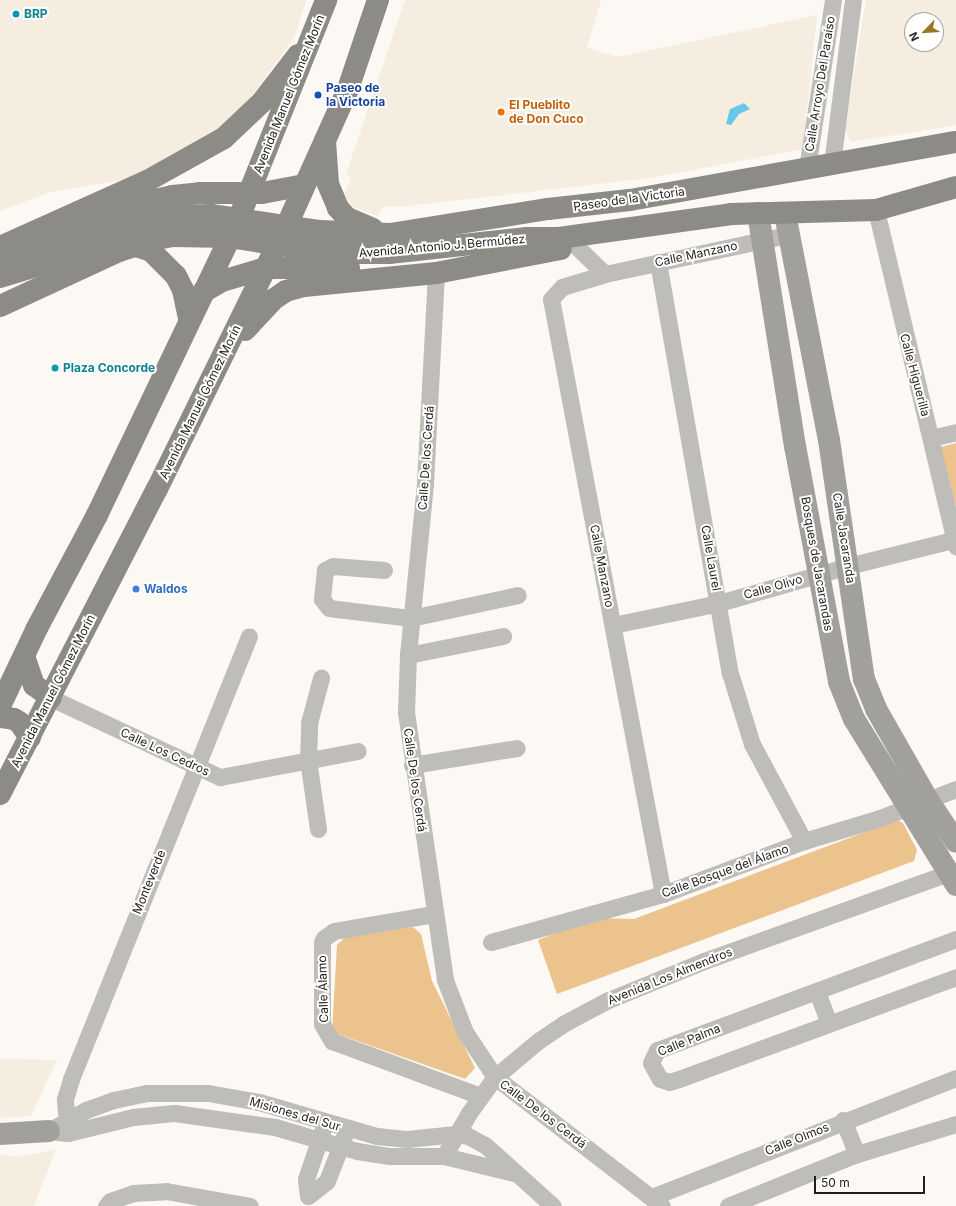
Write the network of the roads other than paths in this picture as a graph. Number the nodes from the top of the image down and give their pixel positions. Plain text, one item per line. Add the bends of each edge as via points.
1 (326, 0) edge
2 (378, 0) edge
3 (832, 0) edge
4 (853, 0) edge
5 (316, 32) junction
6 (324, 140) junction
7 (956, 142) edge
8 (832, 164) junction
9 (807, 168) junction
10 (304, 185) junction
11 (956, 187) edge
12 (248, 194) junction
13 (591, 206) junction
14 (876, 210) junction
15 (758, 213) junction
16 (706, 218) junction
17 (786, 224) junction
18 (287, 225) junction
19 (234, 227) junction
20 (390, 234) junction
21 (526, 238) junction
22 (761, 240) junction
23 (133, 245) junction
24 (277, 246) junction
25 (576, 246) junction
26 (0, 247) edge
27 (658, 262) junction
28 (266, 268) junction
29 (0, 272) edge
30 (436, 273) junction
31 (605, 274) junction
32 (0, 277) edge
33 (203, 292) junction
34 (0, 306) edge
35 (189, 319) junction
36 (220, 363) junction
37 (956, 432) edge
38 (932, 438) junction
39 (829, 440) junction
40 (795, 446) junction
41 (955, 542) edge
42 (848, 566) junction
43 (384, 570) dead end
44 (818, 574) junction
45 (518, 595) dead end
46 (719, 603) junction
47 (411, 618) junction
48 (613, 625) junction
49 (248, 636) dead end
50 (503, 636) dead end
51 (408, 655) junction
52 (24, 656) junction
53 (321, 678) dead end
54 (50, 698) junction
55 (0, 706) edge
56 (0, 718) edge
57 (30, 738) junction
58 (517, 748) dead end
59 (358, 751) dead end
60 (308, 760) junction
61 (412, 765) junction
62 (195, 767) junction
63 (956, 789) edge
64 (0, 794) edge
65 (928, 800) junction
66 (906, 808) junction
67 (318, 829) dead end
68 (804, 841) junction
69 (956, 842) edge
70 (952, 879) edge
71 (663, 894) junction
72 (434, 914) junction
73 (956, 940) edge
74 (491, 942) dead end
75 (956, 977) edge
76 (817, 992) junction
77 (828, 1023) junction
78 (495, 1077) junction
79 (956, 1078) edge
80 (481, 1096) junction
81 (843, 1120) junction
82 (326, 1122) junction
83 (956, 1124) edge
84 (61, 1128) junction
85 (348, 1129) junction
86 (0, 1134) edge
87 (456, 1134) junction
88 (319, 1141) junction
89 (341, 1147) junction
90 (858, 1154) junction
91 (444, 1156) junction
92 (514, 1173) junction
93 (163, 1198) edge
94 (306, 1201) edge
95 (657, 1201) edge
96 (106, 1206) edge
97 (250, 1206) edge
98 (553, 1206) edge
99 (728, 1206) edge

1 - 5 main road, Avenida Manuel Gómez Morín
2 - 6 main road, Avenida Manuel Gómez Morín via 348,88
3 - 9 street, Calle Arroyo Del Paraíso
4 - 8 street, Calle Arroyo Del Paraíso
5 - 12 main road, Avenida Manuel Gómez Morín
5 - 26 main road via 262,102 224,138 147,181
6 - 10 main road, Avenida Manuel Gómez Morín
6 - 20 main road via 328,184 338,208 357,224
7 - 8 main road, Paseo de la Victoria
8 - 9 main road, Paseo de la Victoria
9 - 13 main road, Paseo de la Victoria
10 - 12 main road via 284,191
10 - 18 main road, Avenida Manuel Gómez Morín
11 - 14 main road
12 - 19 main road, Avenida Manuel Gómez Morín
12 - 29 main road via 200,193 124,207 56,238
13 - 20 main road, Paseo de la Victoria
13 - 21 main road via 551,222
14 - 17 main road, Avenida Antonio J. Bermúdez
14 - 38 street, Calle Higuerilla via 890,279
15 - 16 main road, Avenida Antonio J. Bermúdez
15 - 17 main road, Avenida Antonio J. Bermúdez
15 - 22 street, Bosques de Jacarandas
16 - 21 main road, Avenida Antonio J. Bermúdez via 559,238
16 - 25 main road via 691,229 670,236
17 - 22 street, Calle Manzano
17 - 39 street, Calle Jacaranda
18 - 19 main road, Paseo de la Victoria
18 - 20 main road, Paseo de la Victoria via 355,234
18 - 24 main road, Avenida Manuel Gómez Morín
19 - 23 main road, Avenida Antonio J. Bermúdez
19 - 24 main road, Avenida Antonio J. Bermúdez
19 - 32 main road, Paseo de la Victoria via 210,215 155,220 130,227 39,265
19 - 33 main road, Avenida Manuel Gómez Morín
21 - 24 main road, Avenida Antonio J. Bermúdez via 359,255
21 - 28 main road via 465,255 414,264 366,268
22 - 27 street, Calle Manzano
22 - 40 street, Bosques de Jacarandas
23 - 34 main road, Avenida Antonio J. Bermúdez
23 - 35 main road via 151,251 176,276 183,290
24 - 28 main road, Avenida Manuel Gómez Morín
25 - 30 main road via 477,263
25 - 31 street
27 - 31 street, Calle Manzano
27 - 46 street, Calle Laurel
28 - 33 main road via 222,281
28 - 36 main road, Avenida Manuel Gómez Morín
30 - 36 main road via 304,286 286,291 262,309
30 - 47 street, Calle De los Cerdá via 426,484
31 - 48 street, Calle Manzano via 562,287 551,299
33 - 35 main road, Avenida Manuel Gómez Morín
35 - 52 main road, Avenida Manuel Gómez Morín via 158,391
36 - 54 main road, Avenida Manuel Gómez Morín
37 - 38 street
38 - 41 street, Calle Higuerilla
39 - 40 street
39 - 42 street, Calle Jacaranda
40 - 44 street, Bosques de Jacarandas
41 - 42 street, Calle Olivo
42 - 44 street, Calle Olivo
42 - 65 street, Calle Jacaranda via 868,694
43 - 47 street via 333,566 325,570 322,599 328,608
44 - 46 street, Calle Olivo
44 - 66 street, Bosques de Jacarandas via 845,702
45 - 47 street
46 - 48 street, Calle Olivo
46 - 68 street, Calle Laurel via 730,673 743,720 752,744
47 - 51 street, Calle De los Cerdá
48 - 71 street, Calle Manzano
49 - 62 street, Monteverde
50 - 51 street
51 - 61 street, Calle De los Cerdá via 406,712
52 - 54 main road via 34,685
52 - 55 main road, Avenida Manuel Gómez Morín
53 - 60 street via 310,715
54 - 57 main road, Avenida Manuel Gómez Morín
54 - 62 street, Calle Los Cedros
56 - 57 main road via 19,722
57 - 64 main road, Avenida Manuel Gómez Morín
58 - 61 street
59 - 60 street, Calle Los Cedros
60 - 62 street, Calle Los Cedros via 220,777
60 - 67 street
61 - 72 street, Calle De los Cerdá
62 - 84 street, Monteverde via 71,1079
63 - 65 street, Calle Bosque del Álamo
65 - 66 street, Calle Bosque del Álamo
65 - 69 street, Calle Jacaranda
66 - 68 street, Calle Bosque del Álamo
66 - 70 street, Bosques de Jacarandas
68 - 71 street, Calle Bosque del Álamo
70 - 78 street, Avenida Los Almendros via 704,961 606,1001 538,1041
71 - 74 street, Calle Bosque del Álamo
72 - 78 street, Calle De los Cerdá via 445,980 454,1008 465,1032
72 - 80 street, Calle Álamo via 334,931 324,938 322,1024 332,1041
73 - 76 street, Calle Palma
75 - 77 street, Calle Palma
76 - 77 street
76 - 77 street, Calle Palma via 657,1050 651,1058 654,1073 664,1081 679,1080
78 - 80 street, Avenida Los Almendros
78 - 95 street, Calle De los Cerdá
79 - 81 street, Calle Olmos
80 - 87 street, Avenida Los Almendros
81 - 90 street
81 - 95 street, Calle Olmos
82 - 84 street, Misiones del Sur via 259,1102 180,1091 147,1093 114,1100 86,1110
82 - 85 street, Misiones del Sur
82 - 88 street
83 - 90 street
84 - 86 street
84 - 88 street, Misiones del Sur via 174,1113 275,1127
85 - 87 street, Misiones del Sur via 377,1136 407,1139
85 - 89 street
87 - 91 street, Avenida Los Almendros
87 - 92 street via 468,1136 485,1145
88 - 89 street, Misiones del Sur
88 - 94 street via 306,1179
89 - 91 street, Misiones del Sur via 390,1156
89 - 94 street via 327,1181
90 - 99 street
91 - 92 street, Misiones del Sur
92 - 98 street
93 - 96 street via 133,1193 110,1201
93 - 97 street

